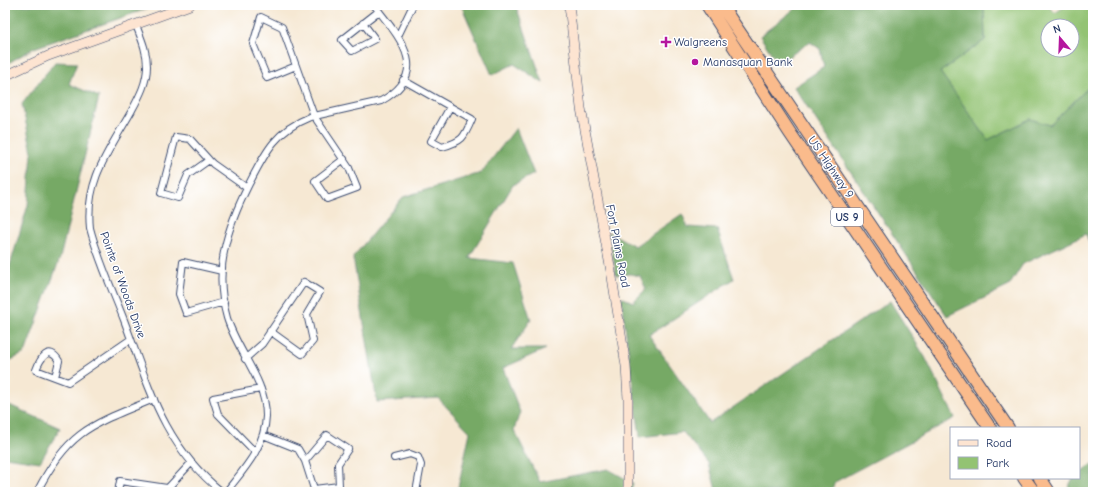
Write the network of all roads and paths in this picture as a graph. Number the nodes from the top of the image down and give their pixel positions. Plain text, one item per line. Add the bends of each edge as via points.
1 (190, 5) edge
2 (374, 5) edge
3 (413, 5) edge
4 (568, 5) edge
5 (707, 5) edge
6 (721, 5) edge
7 (379, 11) junction
8 (363, 23) junction
9 (136, 25) junction
10 (398, 36) junction
11 (296, 66) junction
12 (5, 76) edge
13 (404, 80) junction
14 (450, 107) junction
15 (314, 116) junction
16 (344, 159) junction
17 (209, 160) junction
18 (247, 188) junction
19 (222, 271) junction
20 (224, 302) junction
21 (270, 332) junction
22 (131, 339) junction
23 (245, 359) junction
24 (55, 377) dead end
25 (261, 389) junction
26 (154, 399) junction
27 (989, 427) edge
28 (1007, 427) edge
29 (263, 435) junction
30 (256, 452) junction
31 (394, 458) dead end
32 (306, 461) junction
33 (190, 463) junction
34 (1025, 479) edge
35 (1041, 479) edge
36 (165, 490) edge
37 (37, 492) edge
38 (118, 492) edge
39 (222, 492) edge
40 (226, 492) edge
41 (416, 492) edge
42 (628, 492) edge
43 (1034, 492) edge
44 (1049, 492) edge

1 - 9 street
2 - 7 street
3 - 10 street
4 - 42 street, Fort Plains Road via 582,116 626,366
5 - 27 highway, US Highway 9 / US 9 via 790,133
6 - 28 highway, US Highway 9 / US 9
7 - 8 street
7 - 10 street
8 - 8 street via 342,40 352,51 374,39
9 - 12 street via 48,56
9 - 22 street, Pointe of Woods Drive via 146,55 146,80 95,176 89,204 93,240
10 - 13 street via 407,54 408,64
11 - 11 street via 282,27 261,17 253,44 267,78
11 - 15 street
13 - 14 street
13 - 15 street via 396,91 381,101
14 - 14 street via 472,119 465,137 457,143 442,147 431,141
15 - 16 street
15 - 18 street via 287,128 274,140
16 - 16 street via 356,188 327,199 315,180
17 - 17 street via 190,140 176,137 161,193 178,198 188,175
17 - 18 street
18 - 19 street via 228,230
19 - 20 street
19 - 20 street via 183,262 179,294 186,313
20 - 23 street via 231,330
21 - 21 street via 302,354 313,340 307,314 320,292 304,282
21 - 23 street via 262,344
22 - 24 street via 68,382
22 - 26 street, Pointe of Woods Drive
23 - 25 street
25 - 29 street via 266,414
25 - 30 street via 213,398 218,414
26 - 33 street, Pointe of Woods Drive via 172,437
26 - 37 street via 103,420 78,435 56,458
29 - 30 street
29 - 32 street via 298,450
30 - 40 street
31 - 41 street via 410,454 418,457 421,465
32 - 32 street via 314,489 339,486 338,464 348,449 327,435
33 - 36 street
33 - 39 street, Pointe of Woods Drive
34 - 43 highway
35 - 44 highway
36 - 38 street via 120,481

